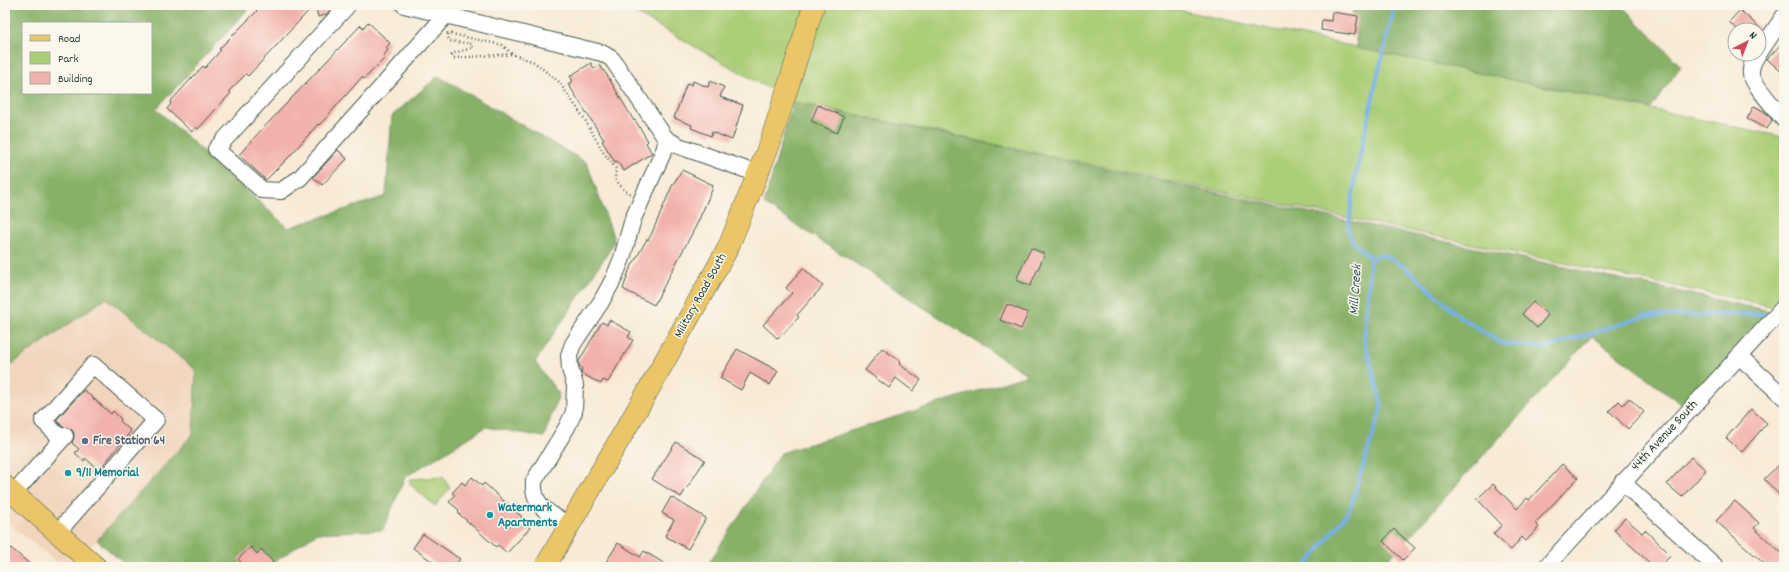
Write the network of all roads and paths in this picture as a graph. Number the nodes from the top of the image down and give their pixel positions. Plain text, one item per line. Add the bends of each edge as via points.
1 (348, 5) edge
2 (404, 5) edge
3 (814, 5) edge
4 (448, 10) edge
5 (1784, 16) edge
6 (441, 32) junction
7 (1767, 41) edge
8 (512, 54) junction
9 (1753, 62) edge
10 (1784, 120) edge
11 (666, 139) junction
12 (758, 174) junction
13 (642, 200) junction
14 (1784, 307) edge
15 (1739, 356) junction
16 (1784, 397) edge
17 (1622, 482) junction
18 (9, 489) edge
19 (569, 525) junction
20 (57, 532) junction
21 (96, 567) edge
22 (544, 567) edge
23 (1546, 567) edge
24 (1716, 567) edge

1 - 6 street via 216,149 262,190 281,191 300,178
2 - 4 street
3 - 12 main road, Military Road South
4 - 6 street
4 - 11 street via 602,53 612,59
5 - 7 street
6 - 8 path via 502,45
6 - 8 path via 450,41 472,44 473,48 454,53 454,58
8 - 13 path via 534,62 559,82 616,169 615,179 625,191
9 - 10 street via 1751,75
11 - 12 street
11 - 13 street via 665,148
12 - 19 main road, Military Road South via 739,224 717,270
13 - 19 street via 633,219 614,278 573,344 569,355 575,385 574,412 567,428 534,480 533,491 536,501
14 - 15 street, 44th Avenue South
15 - 16 street
15 - 17 street, 44th Avenue South
17 - 23 street, 44th Avenue South
17 - 24 street
18 - 20 main road
18 - 20 street via 63,437 43,421 93,365 156,420
19 - 22 main road, Military Road South
20 - 21 main road

